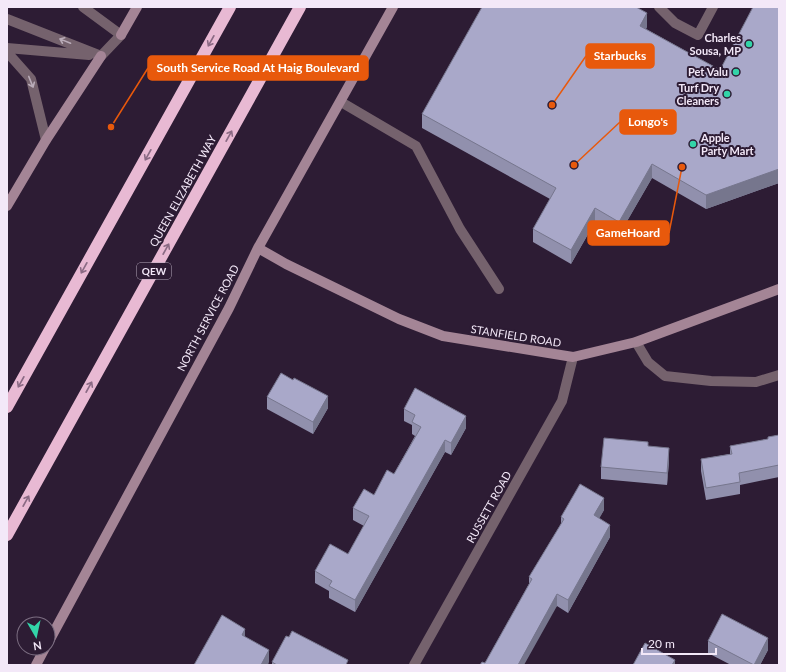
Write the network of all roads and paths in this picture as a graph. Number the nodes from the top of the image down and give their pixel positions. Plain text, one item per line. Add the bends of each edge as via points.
1 (83, 7) edge
2 (137, 7) edge
3 (230, 7) edge
4 (300, 7) edge
5 (393, 7) edge
6 (659, 7) edge
7 (713, 7) edge
8 (7, 19) edge
9 (121, 35) junction
10 (7, 48) edge
11 (7, 52) edge
12 (101, 56) junction
13 (341, 102) junction
14 (46, 140) junction
15 (7, 206) edge
16 (258, 248) junction
17 (779, 288) edge
18 (499, 289) dead end
19 (636, 342) junction
20 (573, 357) junction
21 (779, 375) edge
22 (7, 406) edge
23 (7, 535) edge
24 (56, 627) edge
25 (41, 656) edge
26 (36, 665) edge
27 (414, 665) edge

1 - 9 street
2 - 9 main road
3 -> 22 highway
23 -> 4 highway, QUEEN ELIZABETH WAY / QEW
5 - 13 main road, NORTH SERVICE ROAD
6 - 7 street via 675,23 698,36
12 -> 8 street
9 - 12 street
10 - 12 street
11 -> 14 street via 31,79
12 - 14 main road
13 - 16 main road, NORTH SERVICE ROAD
13 - 18 street via 416,146 460,228
14 - 15 main road
16 - 20 main road, STANFIELD ROAD via 399,319 443,336
16 - 24 main road, NORTH SERVICE ROAD via 225,315
17 - 19 main road, STANFIELD ROAD
19 - 20 main road, STANFIELD ROAD
19 - 21 street via 648,362 666,376 756,382
20 - 27 street, RUSSETT ROAD via 562,400
25 - 26 main road

